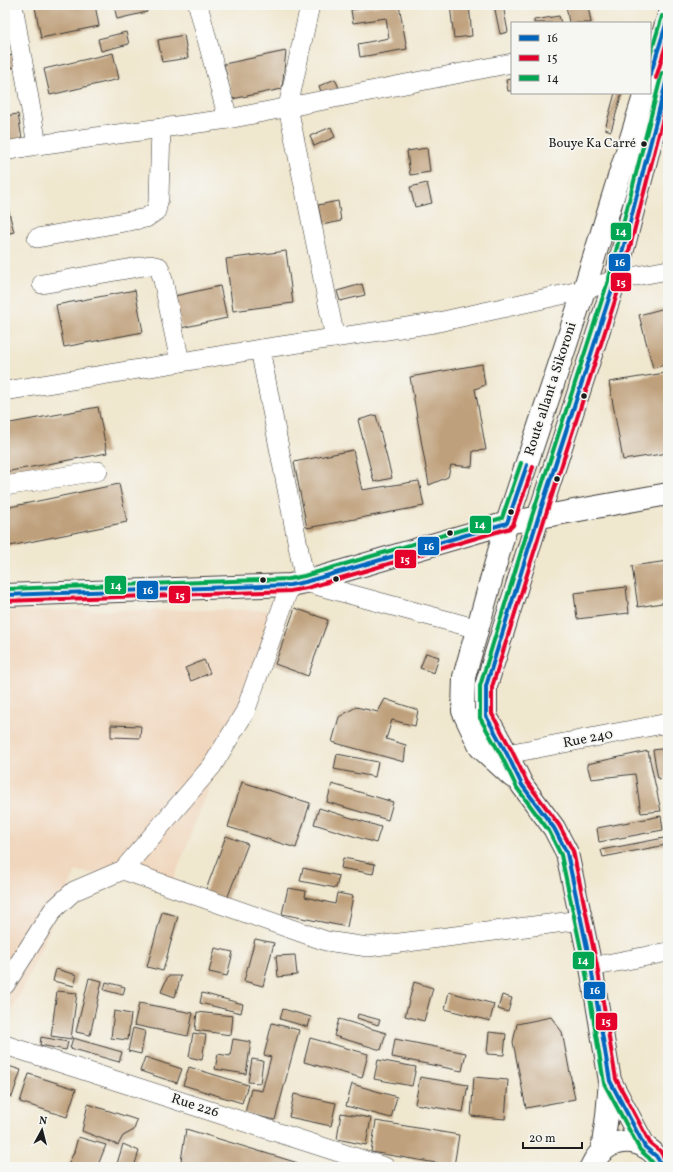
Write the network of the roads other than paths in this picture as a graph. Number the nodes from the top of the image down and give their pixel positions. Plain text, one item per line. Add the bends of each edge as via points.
1 (13, 5) edge
2 (198, 5) edge
3 (310, 5) edge
4 (662, 30) edge
5 (511, 63) edge
6 (651, 72) edge
7 (668, 75) edge
8 (645, 94) edge
9 (288, 107) junction
10 (228, 119) junction
11 (161, 128) junction
12 (37, 145) junction
13 (5, 151) edge
14 (37, 238) dead end
15 (668, 270) edge
16 (615, 280) junction
17 (42, 284) dead end
18 (584, 290) junction
19 (335, 338) junction
20 (260, 349) junction
21 (180, 362) junction
22 (5, 391) edge
23 (98, 471) dead end
24 (5, 486) edge
25 (668, 494) edge
26 (538, 518) junction
27 (508, 523) junction
28 (297, 584) junction
29 (5, 595) edge
30 (478, 629) junction
31 (668, 723) edge
32 (500, 756) junction
33 (123, 870) junction
34 (581, 920) junction
35 (668, 952) edge
36 (591, 966) junction
37 (5, 985) edge
38 (5, 1045) edge
39 (610, 1081) junction
40 (659, 1158) edge
41 (597, 1159) edge
42 (385, 1167) edge

1 - 12 street
2 - 10 street
3 - 9 street
4 - 6 street
5 - 9 street
7 - 16 street
8 - 18 street, Route allant a Sikoroni
9 - 10 street
9 - 19 street
10 - 11 street
11 - 12 street
11 - 14 street via 159,198 156,211 146,218
12 - 13 street
15 - 16 street
16 - 18 street
16 - 26 street
17 - 21 street via 150,265 159,267
18 - 19 street via 434,323
18 - 27 street, Route allant a Sikoroni
19 - 20 street
20 - 21 street
20 - 28 street
21 - 22 street
23 - 24 street
25 - 26 street
26 - 27 street
26 - 32 street via 486,686 486,716
27 - 28 street
27 - 30 street, Route allant a Sikoroni
28 - 29 street
28 - 30 street
28 - 33 street via 246,712 212,766
30 - 32 street, Route allant a Sikoroni via 464,677 463,711 480,747
31 - 32 street, Rue 240
32 - 34 street, Route allant a Sikoroni via 554,828 567,853
33 - 34 street via 326,941 368,947
33 - 37 street via 74,891 52,910
34 - 36 street, Route allant a Sikoroni
35 - 36 street
36 - 39 street, Route allant a Sikoroni
38 - 42 street, Rue 226
39 - 40 street
39 - 41 street via 607,1116
40 - 41 street via 637,1143 628,1142 610,1146

